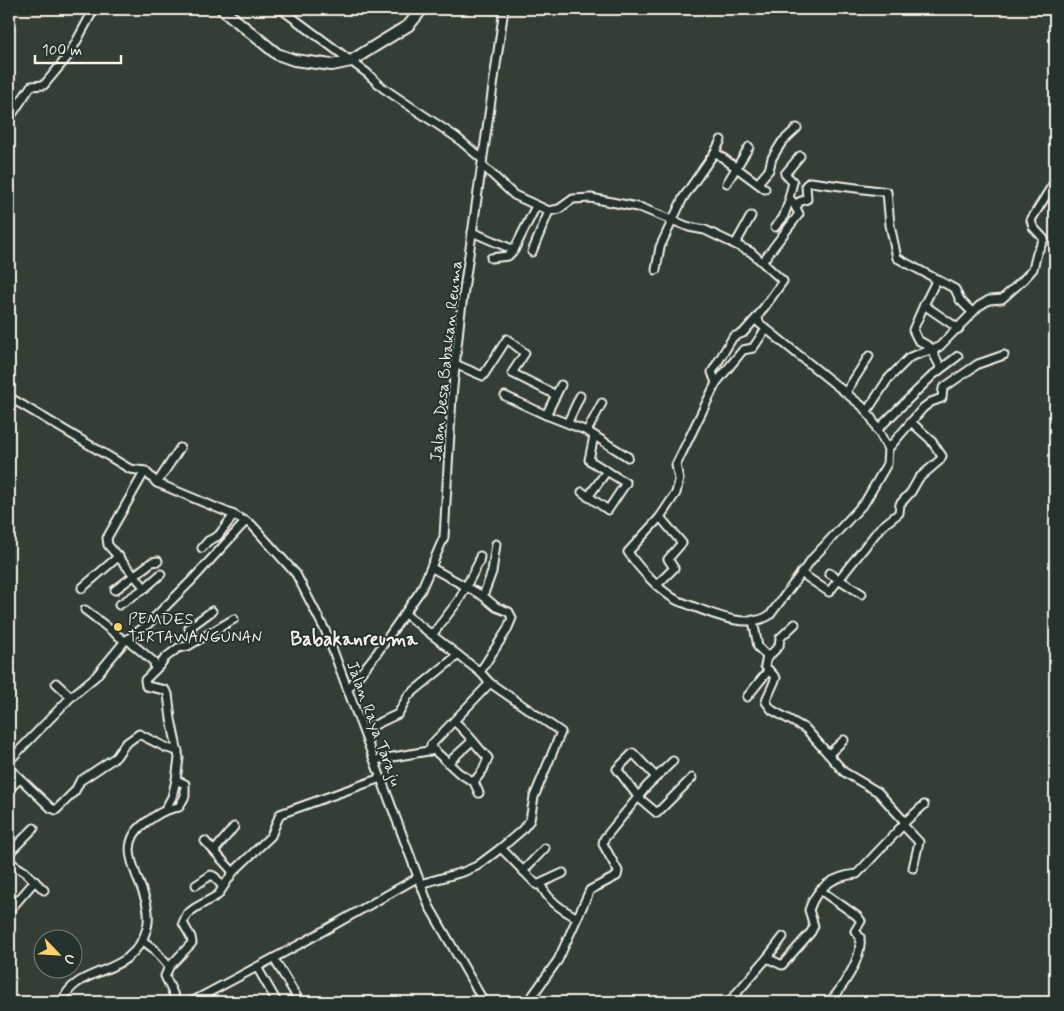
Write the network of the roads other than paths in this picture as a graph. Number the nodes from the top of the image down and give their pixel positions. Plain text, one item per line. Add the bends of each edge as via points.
1 (94, 9) edge
2 (222, 9) edge
3 (281, 9) edge
4 (422, 9) edge
5 (504, 9) edge
6 (351, 61) junction
7 (9, 119) edge
8 (797, 128) dead end
9 (721, 140) dead end
10 (749, 147) dead end
11 (715, 152) junction
12 (800, 156) dead end
13 (482, 162) junction
14 (736, 166) junction
15 (785, 174) junction
16 (779, 180) dead end
17 (1055, 180) edge
18 (727, 183) dead end
19 (758, 183) junction
20 (765, 189) dead end
21 (790, 200) junction
22 (536, 206) junction
23 (796, 208) junction
24 (549, 212) junction
25 (751, 216) dead end
26 (673, 220) junction
27 (775, 227) dead end
28 (472, 232) junction
29 (736, 243) junction
30 (514, 250) junction
31 (532, 252) dead end
32 (491, 258) dead end
33 (763, 261) junction
34 (656, 270) dead end
35 (937, 279) junction
36 (924, 305) junction
37 (972, 312) junction
38 (758, 316) junction
39 (959, 329) junction
40 (765, 330) junction
41 (933, 351) junction
42 (1004, 355) dead end
43 (868, 356) dead end
44 (958, 356) dead end
45 (455, 364) junction
46 (941, 368) junction
47 (716, 383) junction
48 (561, 385) dead end
49 (846, 392) junction
50 (556, 395) junction
51 (505, 396) dead end
52 (580, 396) dead end
53 (9, 397) edge
54 (602, 403) dead end
55 (867, 411) junction
56 (546, 415) junction
57 (568, 422) junction
58 (911, 422) junction
59 (877, 430) junction
60 (587, 431) junction
61 (594, 436) junction
62 (180, 448) dead end
63 (888, 449) junction
64 (628, 457) dead end
65 (145, 471) junction
66 (607, 471) junction
67 (157, 483) junction
68 (234, 515) junction
69 (660, 517) junction
70 (246, 521) junction
71 (211, 536) junction
72 (496, 544) dead end
73 (224, 546) junction
74 (202, 548) dead end
75 (119, 556) junction
76 (480, 556) dead end
77 (158, 561) dead end
78 (432, 568) junction
79 (801, 573) junction
80 (828, 573) dead end
81 (161, 574) dead end
82 (135, 576) junction
83 (839, 580) junction
84 (658, 584) junction
85 (82, 588) dead end
86 (145, 588) junction
87 (466, 588) junction
88 (115, 590) dead end
89 (862, 594) dead end
90 (483, 596) junction
91 (119, 606) dead end
92 (85, 610) dead end
93 (212, 612) dead end
94 (405, 614) junction
95 (234, 619) dead end
96 (753, 620) junction
97 (795, 624) dead end
98 (432, 635) junction
99 (126, 641) junction
100 (196, 641) junction
101 (458, 655) junction
102 (767, 658) junction
103 (155, 670) junction
104 (768, 671) junction
105 (480, 672) junction
106 (490, 682) junction
107 (56, 683) dead end
108 (348, 689) junction
109 (71, 697) junction
110 (746, 697) dead end
111 (455, 722) junction
112 (364, 730) junction
113 (844, 740) dead end
114 (472, 741) junction
115 (178, 750) junction
116 (430, 751) junction
117 (829, 754) junction
118 (375, 760) junction
119 (673, 760) dead end
120 (9, 761) edge
121 (448, 763) junction
122 (9, 768) edge
123 (656, 777) junction
124 (381, 778) junction
125 (692, 778) dead end
126 (20, 779) junction
127 (176, 780) junction
128 (474, 782) junction
129 (9, 789) edge
130 (479, 793) dead end
131 (639, 798) junction
132 (924, 805) dead end
133 (166, 808) junction
134 (904, 824) junction
135 (234, 827) dead end
136 (34, 828) dead end
137 (205, 841) dead end
138 (501, 848) junction
139 (545, 848) dead end
140 (216, 850) junction
141 (9, 853) edge
142 (10, 865) edge
143 (913, 868) dead end
144 (233, 872) junction
145 (523, 872) junction
146 (563, 874) dead end
147 (35, 881) junction
148 (418, 881) junction
149 (196, 885) dead end
150 (541, 885) junction
151 (222, 886) junction
152 (44, 890) dead end
153 (820, 890) junction
154 (9, 911) edge
155 (576, 917) junction
156 (782, 938) dead end
157 (142, 940) junction
158 (767, 958) junction
159 (274, 959) junction
160 (169, 967) junction
161 (258, 967) junction
162 (62, 1002) edge
163 (177, 1002) edge
164 (191, 1002) edge
165 (277, 1002) edge
166 (300, 1002) edge
167 (484, 1002) edge
168 (528, 1002) edge
169 (729, 1002) edge
170 (830, 1002) edge

1 - 7 street via 70,56 44,85 31,86
2 - 6 main road via 268,49 286,58 332,65
3 - 6 street
4 - 6 main road via 408,25
5 - 13 street, Jalan Desa Babakan Reuma
6 - 13 street
8 - 19 street via 784,139 772,158 769,170
9 - 11 street
10 - 14 street
11 - 14 street
11 - 26 street via 691,185
12 - 15 street
13 - 22 street via 514,195
13 - 28 street, Jalan Desa Babakan Reuma
14 - 18 street
14 - 19 street
15 - 16 street
15 - 21 street via 793,182
17 - 37 street via 1031,220 1044,239 1031,272 1002,299 989,300
19 - 20 street
21 - 23 street
21 - 27 street via 783,218
22 - 24 street
22 - 30 street
23 - 33 street via 799,214 793,225
23 - 35 street via 799,202 807,199 806,185 810,182 887,192 896,256
24 - 26 street via 574,199 591,198 642,208
24 - 31 street
25 - 29 street
26 - 29 street
26 - 34 street via 660,247
28 - 30 street
28 - 45 street, Jalan Desa Babakan Reuma
29 - 33 street
30 - 32 street via 508,256
33 - 38 street via 783,281
35 - 36 street
35 - 37 street via 955,289 960,300
36 - 39 street
36 - 41 street via 913,330 918,340
37 - 39 street
38 - 40 street
38 - 47 street via 743,333 732,337 712,372
39 - 41 street
40 - 47 street via 753,348 743,350
40 - 49 street
41 - 46 street
41 - 55 street via 915,354 900,366
42 - 58 street via 966,371 944,388 942,398 931,402
43 - 49 street
44 - 46 street
45 - 50 street via 483,376 507,339 525,353 512,373
45 - 78 street, Jalan Desa Babakan Reuma via 446,526
46 - 59 street
47 - 69 street via 676,465 679,479 676,493
48 - 50 street
49 - 55 street
50 - 56 street
51 - 56 street
52 - 57 street
53 - 65 street, Jalan Raya Taraju via 130,468
54 - 60 street
55 - 59 street
56 - 57 street
57 - 60 street
58 - 63 street
58 - 83 street via 930,439 941,458 919,478 912,492 900,504 899,513 880,528
59 - 63 street
60 - 61 street
61 - 64 street
61 - 66 street via 590,460
62 - 67 street
63 - 79 street via 887,464 865,502
65 - 67 street, Jalan Raya Taraju
65 - 75 street via 107,538 108,545
66 - 66 street via 585,494 608,510 626,483
67 - 68 street, Jalan Raya Taraju
68 - 70 street, Jalan Raya Taraju
68 - 71 street
69 - 84 street via 682,543 668,559 674,568
69 - 84 street via 628,552
70 - 73 street
70 - 108 street, Jalan Raya Taraju via 280,554 302,584 326,632
71 - 73 street
71 - 74 street
72 - 90 street via 492,572
73 - 99 street via 147,625
75 - 82 street
75 - 85 street
76 - 87 street
77 - 82 street
78 - 87 street
78 - 94 street, Jalan Desa Babakan Reuma
79 - 83 street via 827,592
79 - 96 street via 770,615
80 - 83 street
81 - 86 street
82 - 86 street
82 - 88 street
83 - 89 street
84 - 96 street via 678,601 716,614
86 - 91 street
87 - 90 street
87 - 98 street
90 - 105 street via 496,607 509,612 512,618
92 - 99 street
93 - 100 street via 189,628
94 - 98 street
94 - 108 street, Jalan Desa Babakan Reuma
95 - 100 street
96 - 102 street via 758,647
97 - 102 street via 780,638 779,646
98 - 101 street
99 - 103 street via 154,662
99 - 109 street via 96,676
100 - 103 street via 178,648
101 - 105 street
101 - 112 street via 408,696 398,714
102 - 104 street via 765,666
103 - 115 street via 144,684 167,692
104 - 110 street
104 - 117 street via 776,679 767,698 768,705 806,729
105 - 106 street
106 - 111 street
106 - 138 street via 561,732 534,797 530,820
107 - 109 street
108 - 112 street, Jalan Raya Taraju
109 - 120 street
111 - 114 street via 470,735
111 - 116 street via 431,745
112 - 118 street, Jalan Raya Taraju
113 - 117 street
114 - 121 street
114 - 128 street via 488,758
115 - 126 street via 137,734 116,757 80,781 75,791 56,810
115 - 127 street
116 - 118 street
116 - 121 street
117 - 134 street via 844,772 878,792
118 - 124 street, Jalan Raya Taraju
119 - 123 street
121 - 128 street
122 - 126 street
123 - 131 street
123 - 131 street via 633,753 618,767 618,773
124 - 144 street via 280,814 271,836
124 - 148 street, Jalan Raya Taraju
125 - 131 street via 658,813
126 - 129 street
127 - 133 street
127 - 133 street via 185,784 185,796 179,807
128 - 130 street
131 - 155 street via 603,842 618,871 617,876 590,890
132 - 134 street
133 - 157 street via 136,830 129,844 149,916
134 - 143 street via 919,842
134 - 153 street via 857,874 845,874
135 - 140 street
136 - 141 street
137 - 140 street
138 - 145 street
138 - 148 street via 464,872
139 - 145 street
140 - 144 street
141 - 142 street via 12,858
142 - 147 street
144 - 151 street
145 - 150 street via 533,883
146 - 150 street
147 - 152 street
147 - 154 street
148 - 159 street
148 - 167 street, Jalan Raya Taraju
149 - 151 street via 211,875
150 - 155 street via 563,910
151 - 160 street via 216,898 195,908 184,918 192,943
153 - 158 street via 809,910 814,926 811,932 782,965
153 - 170 street via 861,921 855,931 860,937 860,948 848,975
155 - 168 street via 558,960
156 - 158 street
157 - 160 street
157 - 162 street via 122,963 72,985
158 - 169 street
159 - 161 street
159 - 166 street
160 - 163 street via 165,976
161 - 164 street
161 - 165 street

